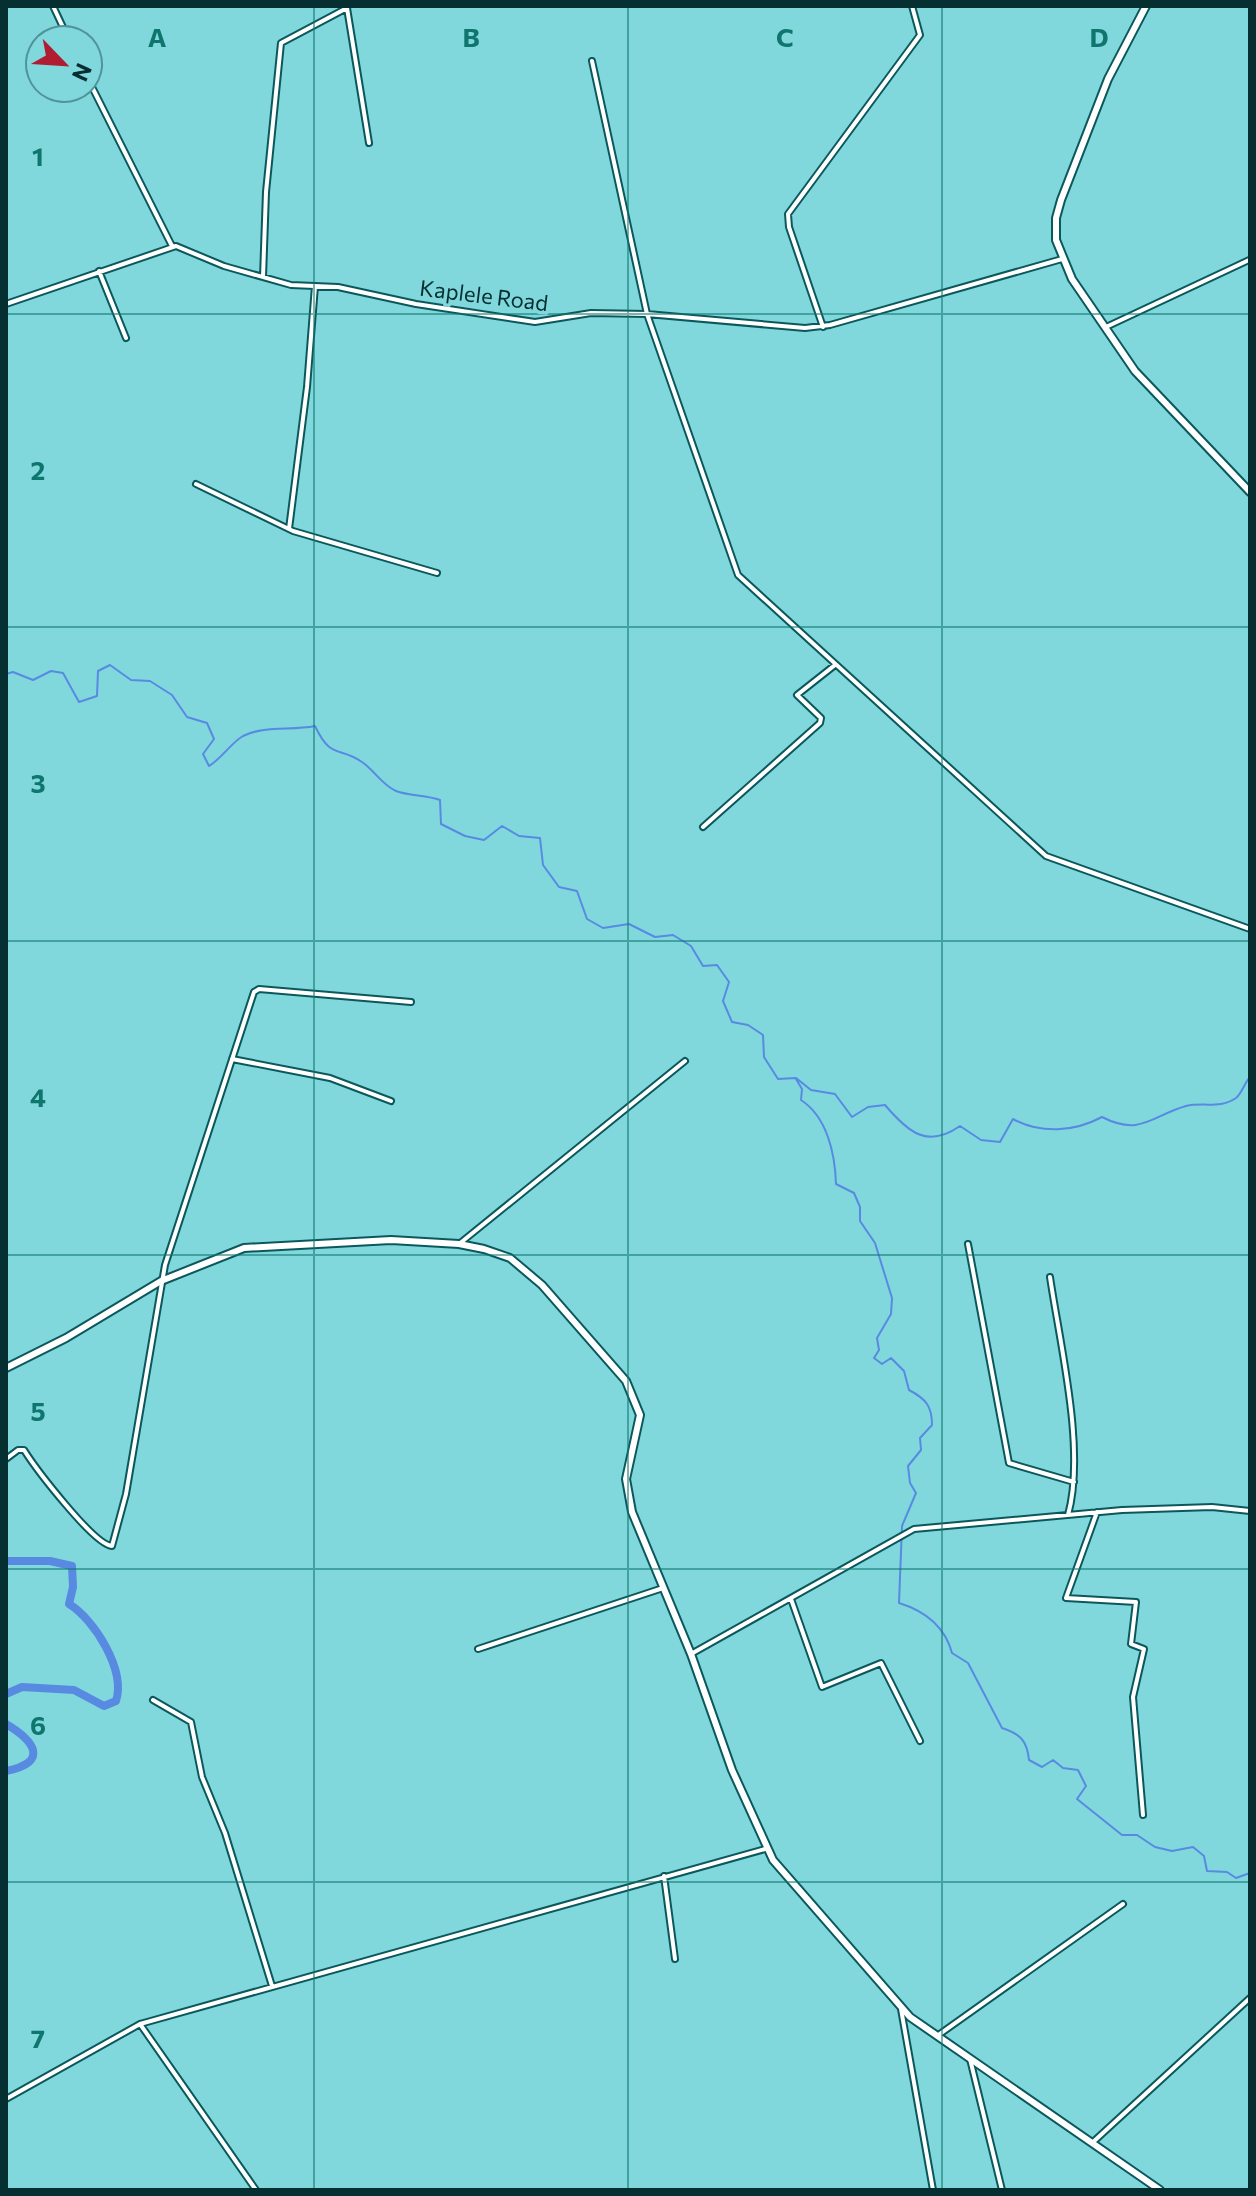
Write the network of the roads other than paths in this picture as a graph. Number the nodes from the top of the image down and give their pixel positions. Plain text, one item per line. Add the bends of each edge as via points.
1 (912, 6) edge
2 (1146, 6) edge
3 (592, 61) dead end
4 (101, 104) edge
5 (369, 143) dead end
6 (172, 246) junction
7 (1062, 259) junction
8 (1249, 260) edge
9 (99, 271) junction
10 (263, 277) junction
11 (315, 286) junction
12 (6, 304) edge
13 (647, 314) junction
14 (823, 327) junction
15 (1104, 327) junction
16 (126, 338) dead end
17 (196, 484) dead end
18 (1250, 492) edge
19 (289, 529) junction
20 (437, 573) dead end
21 (835, 665) junction
22 (703, 827) dead end
23 (1250, 929) edge
24 (411, 1002) dead end
25 (232, 1059) junction
26 (685, 1061) dead end
27 (391, 1101) dead end
28 (459, 1244) junction
29 (968, 1244) dead end
30 (1050, 1277) dead end
31 (161, 1281) junction
32 (6, 1368) edge
33 (6, 1459) edge
34 (1074, 1482) junction
35 (1250, 1511) edge
36 (1097, 1512) junction
37 (1068, 1515) junction
38 (663, 1588) junction
39 (791, 1599) junction
40 (478, 1649) dead end
41 (691, 1654) junction
42 (153, 1700) dead end
43 (920, 1741) dead end
44 (1143, 1815) dead end
45 (765, 1849) junction
46 (664, 1876) junction
47 (1123, 1904) dead end
48 (675, 1959) dead end
49 (272, 1986) junction
50 (1250, 1998) edge
51 (901, 2009) junction
52 (140, 2024) junction
53 (937, 2036) junction
54 (970, 2059) junction
55 (6, 2099) edge
56 (1092, 2143) junction
57 (256, 2190) edge
58 (933, 2190) edge
59 (1002, 2190) edge
60 (1160, 2190) edge

1 - 14 street via 920,35 788,214
2 - 7 street via 1103,92 1058,210 1056,240
3 - 13 street
4 - 6 street
5 - 10 street via 347,8 281,43
6 - 9 street
6 - 10 street, Kaplele Road
7 - 14 street, Kaplele Road
7 - 15 street
8 - 15 street
9 - 12 street
9 - 16 street
10 - 11 street, Kaplele Road
11 - 13 street, Kaplele Road via 535,322 591,313
11 - 19 street
13 - 14 street, Kaplele Road
13 - 21 street via 737,574
15 - 18 street via 1145,383
17 - 19 street
19 - 20 street
21 - 22 street via 797,695 820,723
21 - 23 street via 1051,859
24 - 25 street via 257,989
25 - 27 street via 330,1078
25 - 31 street
26 - 28 street
28 - 31 street via 391,1240 252,1246
28 - 38 street via 518,1263 626,1381 640,1415 627,1465 628,1497
29 - 34 street via 1009,1463
30 - 34 street via 1071,1416
31 - 32 street
31 - 33 street via 126,1494 112,1546 99,1539 24,1450
34 - 37 street
35 - 36 street via 1212,1507
36 - 37 street
36 - 44 street via 1066,1598 1136,1602 1131,1644 1144,1648 1133,1697
37 - 39 street via 914,1529
38 - 40 street
38 - 41 street
39 - 41 street
39 - 43 street via 822,1687 882,1663
41 - 45 street
42 - 49 street via 191,1722 202,1777 225,1833
45 - 46 street
45 - 51 street
46 - 48 street
46 - 49 street
47 - 53 street
49 - 52 street
50 - 56 street
51 - 53 street
51 - 58 street
52 - 55 street
52 - 57 street
53 - 54 street
54 - 56 street
54 - 59 street
56 - 60 street

